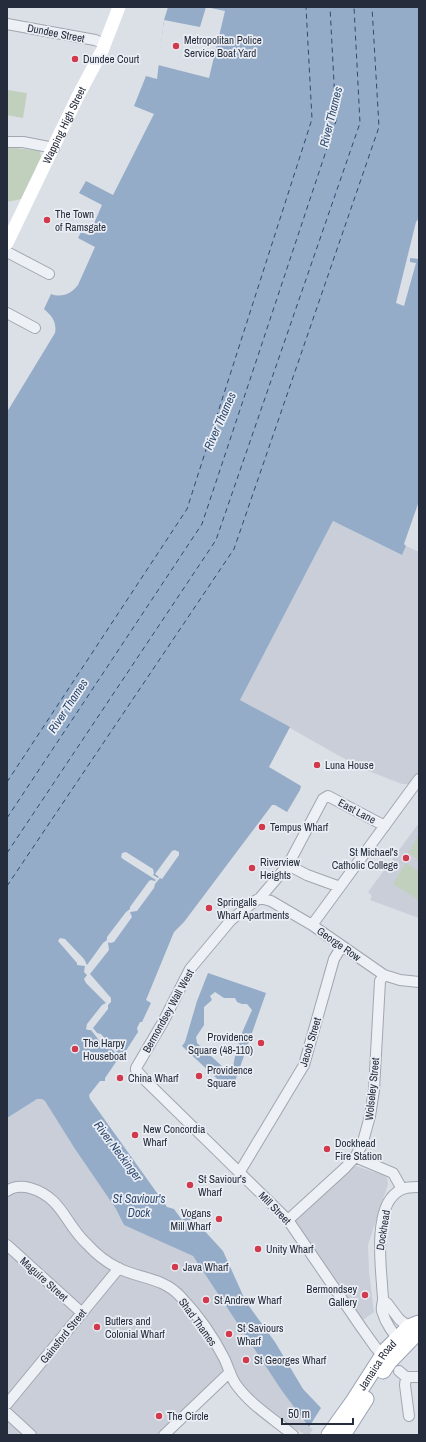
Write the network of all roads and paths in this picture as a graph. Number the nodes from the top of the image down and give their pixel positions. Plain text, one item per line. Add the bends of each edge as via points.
1 (119, 7) edge
2 (7, 24) edge
3 (105, 44) junction
4 (7, 142) edge
5 (54, 148) junction
6 (7, 243) edge
7 (7, 252) edge
8 (49, 274) dead end
9 (7, 313) edge
10 (36, 328) dead end
11 (419, 779) edge
12 (328, 796) joint
13 (385, 826) junction
14 (288, 865) junction
15 (340, 887) junction
16 (260, 898) junction
17 (312, 925) junction
18 (342, 946) junction
19 (384, 975) junction
20 (419, 982) edge
21 (140, 1061) joint
22 (355, 1157) junction
23 (239, 1173) junction
24 (419, 1186) edge
25 (402, 1189) junction
26 (7, 1191) edge
27 (288, 1220) junction
28 (7, 1246) edge
29 (119, 1268) junction
30 (383, 1301) junction
31 (82, 1313) junction
32 (409, 1330) edge
33 (394, 1366) junction
34 (230, 1372) junction
35 (419, 1377) edge
36 (7, 1404) edge
37 (7, 1412) edge
38 (409, 1416) dead end
39 (31, 1435) edge
40 (164, 1435) edge
41 (294, 1435) edge
42 (329, 1435) edge
43 (343, 1435) edge

1 - 3 street, Wapping High Street
2 - 3 street, Dundee Street via 96,40
3 - 5 street, Wapping High Street
4 - 5 street via 23,142
5 - 6 street, Wapping High Street
7 - 8 street
9 - 10 street
11 - 13 street
12 - 13 street, East Lane
12 - 14 street, Bermondsey Wall West via 322,799
13 - 15 street
14 - 15 street
14 - 16 street, Bermondsey Wall West
15 - 17 street
16 - 17 street, George Row via 271,901
16 - 21 street, Bermondsey Wall West via 231,920 190,970
17 - 18 street, George Row
18 - 19 street, George Row
18 - 23 street, Jacob Street via 334,959 304,1065
19 - 20 street, George Row
19 - 22 street, Wolseley Street via 380,981 370,1116 366,1134
21 - 23 street, Mill Street via 136,1068 142,1076
22 - 25 street via 393,1173
22 - 27 street, Wolseley Street
23 - 27 street, Mill Street
24 - 25 street
25 - 30 street, Dockhead via 390,1199 382,1227 379,1252
26 - 29 street, Shad Thames via 25,1187 52,1199 84,1243 100,1257
27 - 33 street, Mill Street via 361,1327
28 - 31 street, Maguire Street
29 - 31 street, Gainsford Street
29 - 34 street, Shad Thames via 158,1280 180,1296 206,1329 224,1357
30 - 32 street
30 - 32 street, Dockhead via 382,1312 388,1323
31 - 36 street, Gainsford Street
32 - 33 main road, Jamaica Road
33 - 35 street
33 - 38 street via 405,1385
33 - 42 main road, Jamaica Road via 352,1403
33 - 43 main road, Jamaica Road
34 - 40 street
34 - 41 street, Shad Thames via 235,1383 249,1400
37 - 39 street

